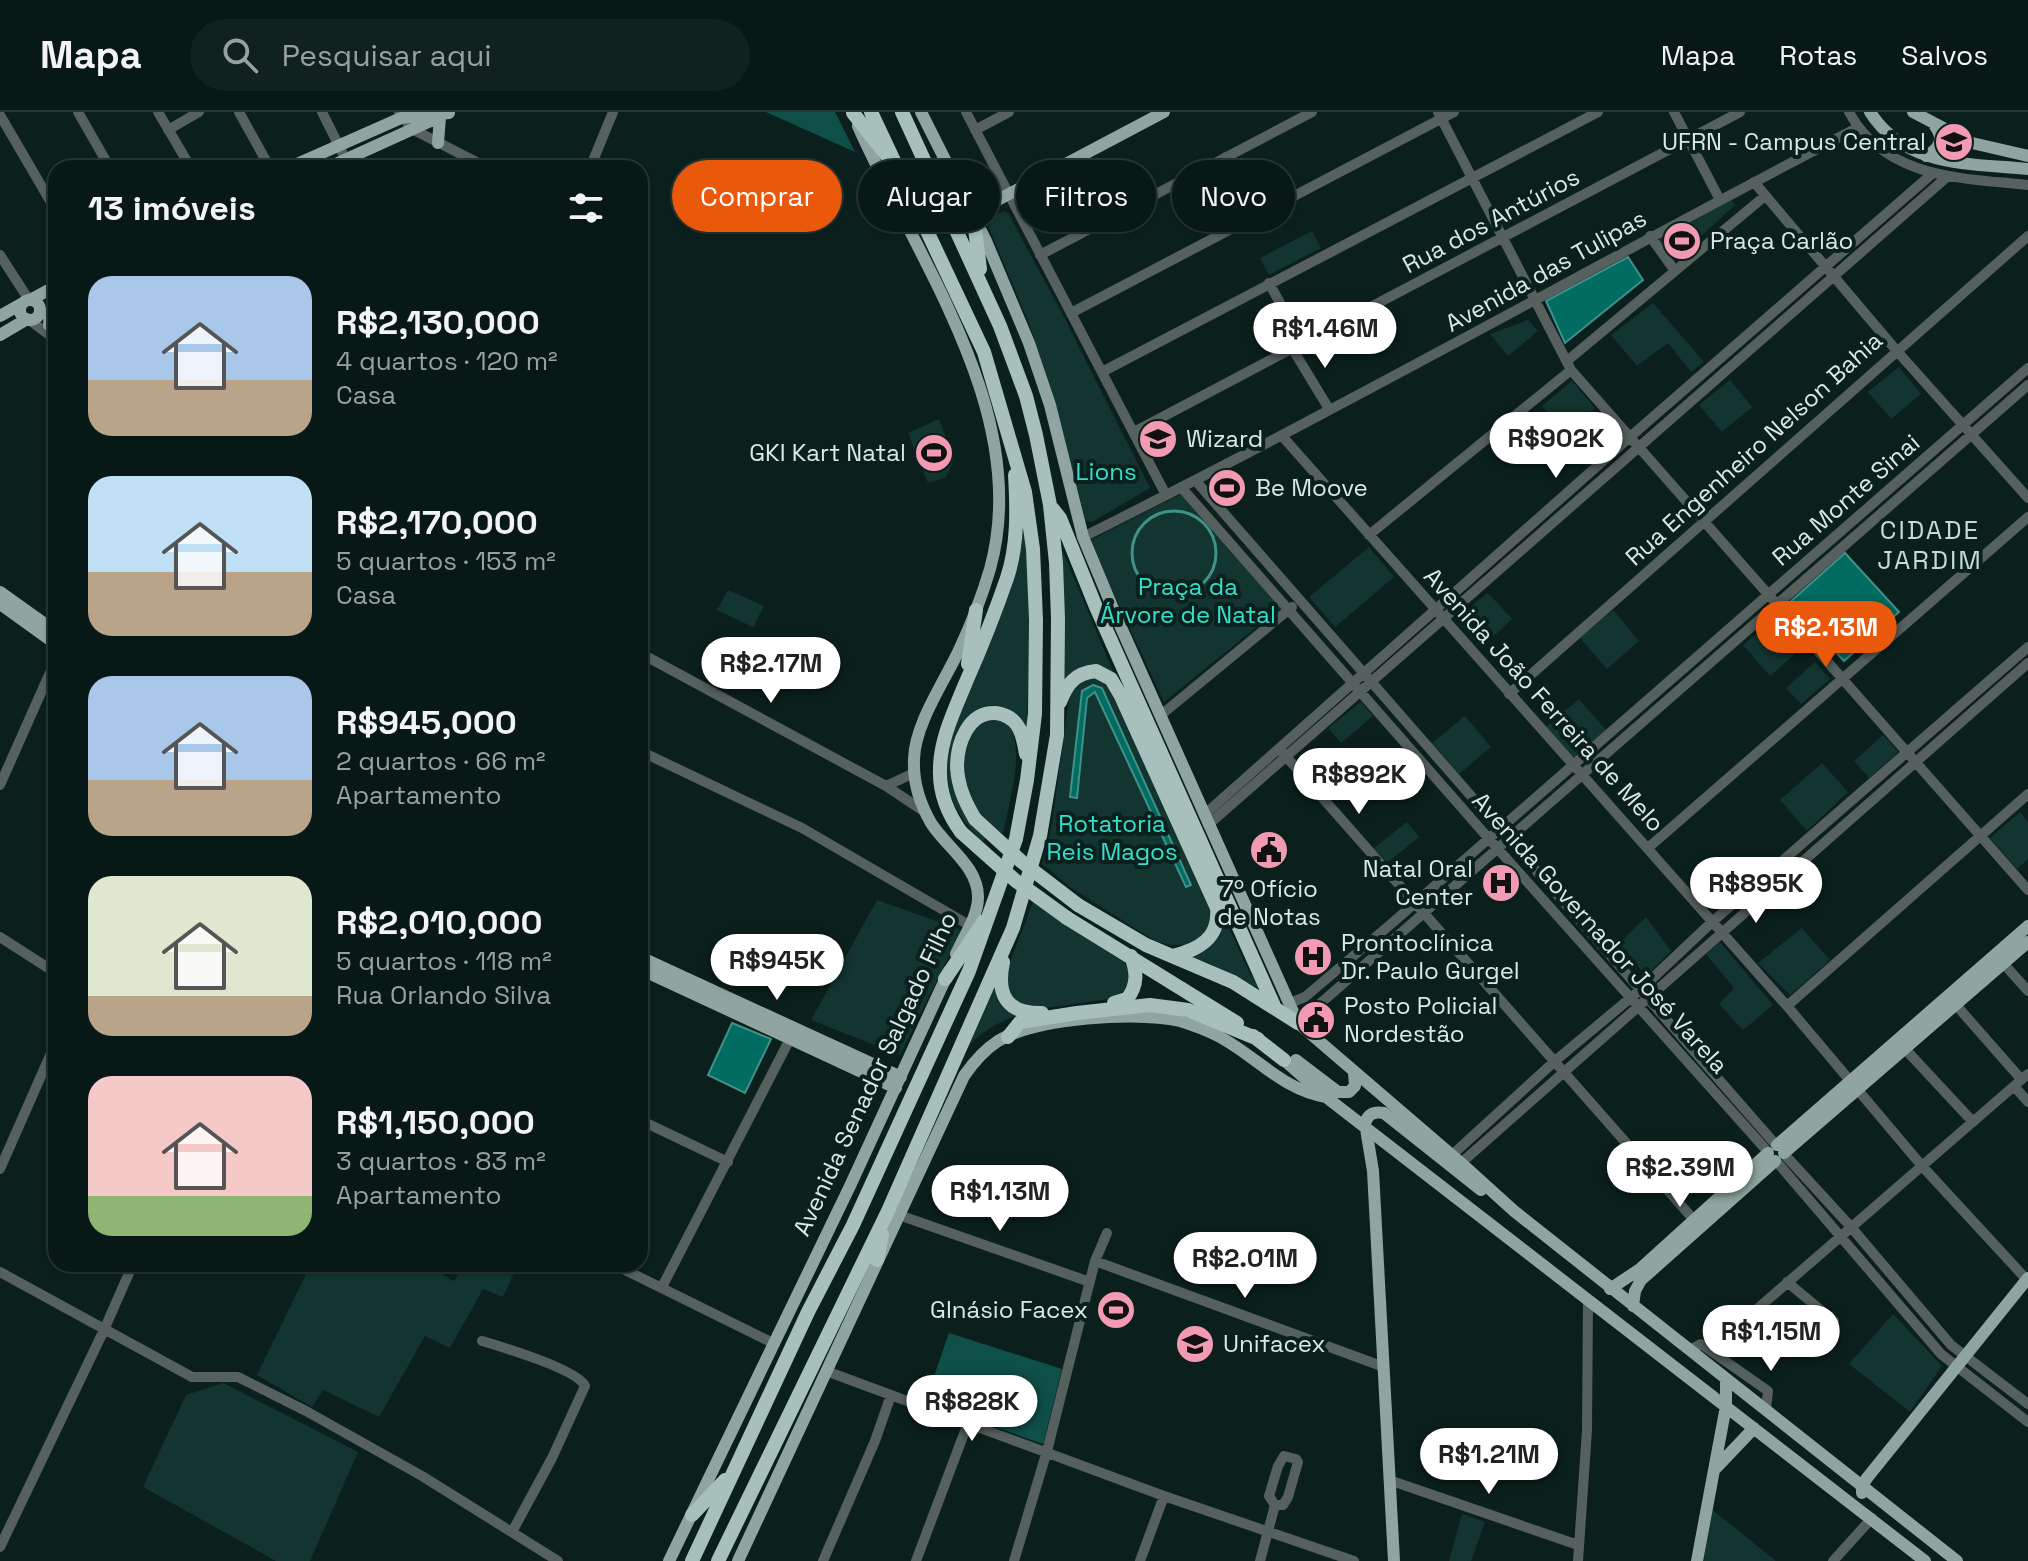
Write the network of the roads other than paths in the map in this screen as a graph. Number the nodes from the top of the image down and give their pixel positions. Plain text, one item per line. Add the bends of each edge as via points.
1 (78, 112) edge
2 (158, 112) edge
3 (199, 112) edge
4 (239, 112) edge
5 (322, 112) edge
6 (613, 112) edge
7 (853, 112) edge
8 (871, 112) edge
9 (902, 112) edge
10 (921, 112) edge
11 (966, 112) edge
12 (1009, 112) edge
13 (1164, 112) edge
14 (1312, 112) edge
15 (1454, 112) edge
16 (1598, 112) edge
17 (1674, 112) edge
18 (1740, 112) edge
19 (1849, 112) edge
20 (1913, 112) edge
21 (447, 114) edge
22 (0, 115) edge
23 (400, 115) edge
24 (1440, 115) edge
25 (1874, 115) edge
26 (1935, 126) junction
27 (1857, 128) junction
28 (412, 129) junction
29 (168, 130) junction
30 (975, 130) junction
31 (1688, 140) junction
32 (438, 143) junction
33 (337, 145) junction
34 (1926, 156) junction
35 (2028, 156) edge
36 (1226, 157) junction
37 (105, 160) edge
38 (186, 160) edge
39 (266, 160) edge
40 (305, 160) edge
41 (346, 160) joint
42 (472, 160) edge
43 (593, 160) edge
44 (892, 160) edge
45 (894, 160) edge
46 (946, 160) edge
47 (1228, 160) edge
48 (2028, 169) edge
49 (1933, 173) junction
50 (1472, 176) junction
51 (1948, 176) junction
52 (1754, 182) junction
53 (2028, 185) edge
54 (1009, 194) junction
55 (1765, 196) junction
56 (48, 197) edge
57 (1295, 197) edge
58 (1000, 199) edge
59 (1720, 200) junction
60 (928, 232) edge
61 (975, 232) edge
62 (981, 232) edge
63 (1230, 232) edge
64 (1650, 236) junction
65 (2028, 236) edge
66 (1504, 238) junction
67 (0, 255) edge
68 (1040, 255) junction
69 (1825, 266) junction
70 (1675, 271) junction
71 (1834, 276) junction
72 (981, 282) junction
73 (1269, 283) junction
74 (48, 290) edge
75 (1537, 300) junction
76 (26, 302) junction
77 (48, 307) edge
78 (1071, 313) junction
79 (33, 315) junction
80 (0, 316) edge
81 (48, 326) edge
82 (48, 331) edge
83 (0, 335) edge
84 (1297, 345) junction
85 (1896, 350) junction
86 (1569, 366) junction
87 (2028, 368) edge
88 (1102, 372) junction
89 (2028, 385) edge
90 (1329, 409) junction
91 (1962, 424) junction
92 (1134, 432) junction
93 (1972, 435) junction
94 (1282, 436) junction
95 (1630, 437) junction
96 (1013, 444) junction
97 (1639, 447) junction
98 (1195, 480) junction
99 (1181, 487) junction
100 (1166, 495) junction
101 (2028, 498) edge
102 (1050, 505) junction
103 (2028, 517) edge
104 (1703, 521) junction
105 (1369, 535) junction
106 (1083, 537) junction
107 (0, 592) edge
108 (1772, 599) junction
109 (1299, 601) junction
110 (0, 604) edge
111 (976, 610) junction
112 (1288, 610) junction
113 (1440, 613) junction
114 (48, 626) edge
115 (48, 638) edge
116 (2028, 647) edge
117 (648, 657) edge
118 (2028, 663) edge
119 (48, 677) edge
120 (1366, 678) junction
121 (1842, 678) junction
122 (964, 687) junction
123 (1356, 688) junction
124 (1509, 694) junction
125 (1058, 710) junction
126 (1161, 715) junction
127 (1906, 752) junction
128 (1282, 753) junction
129 (648, 755) edge
130 (1915, 762) junction
131 (1028, 766) junction
132 (1573, 766) junction
133 (914, 773) junction
134 (1581, 776) junction
135 (0, 785) edge
136 (886, 786) junction
137 (2028, 794) edge
138 (925, 812) junction
139 (1206, 820) junction
140 (1503, 835) junction
141 (1980, 836) junction
142 (1493, 844) junction
143 (1648, 848) junction
144 (2028, 890) edge
145 (1413, 905) junction
146 (991, 911) junction
147 (1422, 914) junction
148 (1712, 922) junction
149 (1391, 924) junction
150 (969, 925) junction
151 (2028, 926) edge
152 (1013, 928) junction
153 (1722, 933) junction
154 (1398, 934) junction
155 (0, 937) edge
156 (2028, 942) edge
157 (1131, 956) junction
158 (1172, 956) junction
159 (648, 961) edge
160 (2003, 963) junction
161 (48, 968) edge
162 (648, 972) edge
163 (945, 979) junction
164 (2028, 991) edge
165 (1644, 994) junction
166 (1305, 997) junction
167 (1634, 1002) junction
168 (1290, 1003) junction
169 (1956, 1005) junction
170 (1787, 1006) junction
171 (1275, 1008) junction
172 (1314, 1008) junction
173 (1298, 1023) junction
174 (792, 1033) junction
175 (1012, 1035) junction
176 (1260, 1041) junction
177 (1906, 1050) junction
178 (48, 1060) edge
179 (1284, 1060) joint
180 (1555, 1061) junction
181 (1563, 1070) junction
182 (1354, 1072) junction
183 (2021, 1079) edge
184 (898, 1082) junction
185 (1854, 1086) junction
186 (1326, 1097) junction
187 (2028, 1102) edge
188 (1503, 1107) junction
189 (1512, 1116) junction
190 (1973, 1122) junction
191 (648, 1124) edge
192 (1366, 1127) junction
193 (1776, 1153) junction
194 (1457, 1159) junction
195 (728, 1162) junction
196 (1922, 1166) junction
197 (0, 1169) edge
198 (1514, 1211) junction
199 (893, 1213) junction
200 (1694, 1220) junction
201 (1851, 1227) junction
202 (1107, 1233) dead end
203 (1840, 1236) junction
204 (877, 1260) joint
205 (1095, 1261) junction
206 (0, 1272) edge
207 (129, 1272) edge
208 (630, 1272) edge
209 (2028, 1280) edge
210 (1090, 1282) junction
211 (1787, 1282) junction
212 (662, 1287) junction
213 (1610, 1289) junction
214 (1588, 1300) junction
215 (1633, 1306) junction
216 (1834, 1321) dead end
217 (1935, 1328) junction
218 (104, 1330) junction
219 (1726, 1336) junction
220 (1925, 1337) junction
221 (482, 1341) dead end
222 (773, 1343) junction
223 (1711, 1349) junction
224 (1690, 1350) junction
225 (1726, 1361) junction
226 (1960, 1362) junction
227 (1384, 1367) junction
228 (826, 1371) junction
229 (1726, 1379) junction
230 (2014, 1393) junction
231 (891, 1395) junction
232 (2028, 1404) edge
233 (2006, 1405) junction
234 (1726, 1406) junction
235 (1766, 1409) junction
236 (2028, 1422) edge
237 (968, 1423) junction
238 (1754, 1428) junction
239 (1047, 1451) junction
240 (736, 1468) junction
241 (1715, 1470) junction
242 (1389, 1480) junction
243 (1862, 1486) junction
244 (1164, 1496) junction
245 (1275, 1505) dead end
246 (1867, 1514) junction
247 (692, 1515) junction
248 (512, 1532) junction
249 (1269, 1533) junction
250 (1578, 1545) junction
251 (0, 1547) edge
252 (558, 1561) edge
253 (669, 1561) edge
254 (692, 1561) edge
255 (718, 1561) edge
256 (738, 1561) edge
257 (823, 1561) edge
258 (916, 1561) edge
259 (1014, 1561) edge
260 (1140, 1561) edge
261 (1260, 1561) edge
262 (1354, 1561) edge
263 (1394, 1561) edge
264 (1578, 1561) edge
265 (1697, 1561) edge
266 (1833, 1561) edge
267 (1925, 1561) edge
268 (1957, 1561) edge

1 - 37 street
2 - 29 street
3 - 29 street
4 - 39 street
5 - 33 street
6 - 43 street
7 - 44 highway
7 - 111 main road, Avenida Senador Salgado Filho via 950,315 991,425 1000,512
8 - 45 highway, Avenida Senador Salgado Filho
9 - 72 highway
10 - 46 main road
11 - 30 street
12 - 30 street
13 - 54 main road
14 - 36 street
15 - 24 street
16 - 50 street
17 - 31 street
18 - 31 street, Rua dos Antúrios
19 - 27 street
20 - 26 main road
21 - 23 main road
21 - 28 main road
21 - 32 main road
22 - 56 street
23 - 28 street
23 - 33 main road
24 - 50 street
24 - 57 street
25 - 34 main road via 1895,141
26 - 34 main road via 1940,142
26 - 35 main road via 1972,143
27 - 49 street via 1895,160
27 - 52 street, Avenida das Tulipas
28 - 32 street
28 - 41 main road
29 - 38 street
30 - 54 street
31 - 59 street
31 - 66 street, Rua dos Antúrios
32 - 42 street
33 - 40 main road
33 - 41 street
34 - 48 main road
36 - 47 street
36 - 68 street
49 - 51 street
49 - 69 street
50 - 66 street
50 - 73 street
51 - 53 street
51 - 71 street
52 - 55 street
52 - 59 street, Avenida das Tulipas
54 - 58 main road
54 - 68 street
55 - 69 street
55 - 70 street
59 - 64 street, Avenida das Tulipas
60 - 96 highway, Avenida Senador Salgado Filho via 984,352
61 - 72 highway
62 - 106 main road via 1031,348
63 - 78 street
64 - 70 street
64 - 75 street, Avenida das Tulipas
65 - 85 street, Rua Engenheiro Nelson Bahia
66 - 75 street
66 - 84 street, Rua dos Antúrios
67 - 76 street
68 - 78 street
69 - 71 street
69 - 95 street
70 - 86 street
71 - 85 street
71 - 97 street
72 - 102 highway via 1026,396
73 - 84 street
73 - 88 street
74 - 76 main road
75 - 86 street
75 - 90 street, Avenida das Tulipas
76 - 79 main road via 37,304
76 - 80 main road
77 - 79 main road
78 - 88 street
79 - 81 street
79 - 82 street
79 - 83 main road
84 - 90 street
84 - 92 street, Rua dos Antúrios
85 - 91 street
85 - 104 street, Rua Engenheiro Nelson Bahia
86 - 95 street
86 - 105 street
87 - 91 street, Rua Monte Sinai
88 - 92 street
89 - 93 street, Rua Monte Sinai
90 - 94 street, Avenida das Tulipas
91 - 93 street
91 - 108 street, Rua Monte Sinai
92 - 100 street
93 - 101 street
93 - 108 street, Rua Monte Sinai
94 - 98 street, Avenida das Tulipas
94 - 105 street, Avenida João Ferreira de Melo
95 - 97 street
95 - 113 street
96 - 122 highway via 1012,557
96 - 131 highway, Avenida Senador Salgado Filho via 1030,518 1035,583 1037,666
97 - 104 street
97 - 113 street
98 - 99 street, Avenida das Tulipas
98 - 109 street, Avenida Governador José Varela
99 - 100 street, Avenida das Tulipas
99 - 112 street, Avenida Governador José Varela
100 - 106 street, Avenida das Tulipas
102 - 125 highway
102 - 171 highway
103 - 121 street
104 - 108 street
104 - 124 street, Rua Engenheiro Nelson Bahia
105 - 113 street, Avenida João Ferreira de Melo
106 - 126 main road
107 - 114 main road
108 - 121 street
108 - 132 street, Rua Monte Sinai
108 - 134 street, Rua Monte Sinai
109 - 112 street
109 - 120 street, Avenida Governador José Varela
110 - 115 main road
111 - 122 highway
111 - 133 main road, Avenida Senador Salgado Filho via 918,735
112 - 123 street, Avenida Governador José Varela
112 - 126 street
113 - 120 street
113 - 124 street, Avenida João Ferreira de Melo
116 - 127 street
117 - 136 street
118 - 130 street
119 - 135 street
120 - 123 street
120 - 140 street, Avenida Governador José Varela
121 - 127 street
121 - 143 street
122 - 157 highway, bridge via 944,740 939,772 946,808 961,832 1016,881
123 - 128 street
123 - 142 street, Avenida Governador José Varela
124 - 132 street, Avenida João Ferreira de Melo
125 - 152 highway via 1047,802
125 - 158 highway via 1067,686 1085,672 1105,674 1121,696 1217,908 1209,940
126 - 139 main road
127 - 130 street
127 - 148 street
128 - 139 street
128 - 145 street
129 - 150 street via 802,828
130 - 141 street
130 - 153 street
131 - 146 highway, Avenida Senador Salgado Filho via 1016,839
131 - 158 highway, bridge via 1022,735 1009,717 988,714 970,725 957,766 964,800 975,819 1078,905
132 - 134 street, Avenida João Ferreira de Melo
132 - 140 street, Rua Monte Sinai
133 - 136 street
133 - 138 main road, Avenida Senador Salgado Filho
134 - 140 street, Rua Monte Sinai
134 - 143 street, Avenida João Ferreira de Melo
136 - 138 street
137 - 141 street
138 - 150 main road, Avenida Senador Salgado Filho via 974,879 979,901
139 - 168 main road
140 - 142 street, Rua Monte Sinai
140 - 165 street, Avenida Governador José Varela
141 - 144 street
141 - 170 street
142 - 145 street, Rua Monte Sinai
142 - 147 street, Rua Monte Sinai
142 - 167 street, Avenida Governador José Varela
143 - 148 street, Avenida João Ferreira de Melo
145 - 147 street
145 - 149 street, Rua Monte Sinai
146 - 163 highway
146 - 240 highway, Avenida Senador Salgado Filho via 925,1071
147 - 154 street, Rua Monte Sinai
147 - 180 street
148 - 153 street, Avenida João Ferreira de Melo
148 - 165 street
149 - 154 street via 1390,931
149 - 166 street, Rua Monte Sinai
150 - 163 main road, Avenida Senador Salgado Filho
151 - 185 main road
152 - 157 highway via 1001,971 1002,990 1021,1012 1127,999 1135,985
152 - 199 highway
153 - 165 street
153 - 170 street, Avenida João Ferreira de Melo
154 - 172 street, Rua Monte Sinai
155 - 161 street
156 - 160 main road
157 - 176 highway
158 - 171 highway via 1233,982
159 - 174 main road
160 - 164 street
160 - 169 main road
162 - 174 main road
163 - 184 main road, Avenida Senador Salgado Filho
165 - 167 street
165 - 193 street, Avenida Governador José Varela
166 - 168 street, Rua Monte Sinai
166 - 172 street
167 - 180 street
167 - 181 street
167 - 193 street, Avenida Governador José Varela
168 - 173 main road
169 - 177 main road
169 - 183 street
170 - 185 street, Avenida João Ferreira de Melo
171 - 173 highway
172 - 173 street, Rua Monte Sinai
173 - 182 main road
174 - 184 main road
174 - 195 street
175 - 176 highway via 1020,1022 1150,1005 1188,1010
175 - 186 main road via 1052,1024 1119,1017 1178,1021 1219,1037 1290,1086
175 - 199 main road via 984,1052 964,1076
176 - 179 highway
176 - 182 main road via 1290,1055 1338,1092 1355,1086
177 - 185 main road
177 - 190 street
178 - 197 street
179 - 186 main road
180 - 181 street
180 - 188 street
181 - 189 street
181 - 200 street
182 - 194 main road
183 - 187 street
183 - 190 street
184 - 222 main road, Avenida Senador Salgado Filho
185 - 193 main road
185 - 196 street, Avenida João Ferreira de Melo
186 - 192 main road
188 - 189 street
188 - 194 street
189 - 194 street
190 - 196 street
191 - 195 street
192 - 198 main road via 1370,1114 1384,1113 1490,1198
192 - 214 main road
192 - 227 main road
193 - 200 main road
193 - 201 street, Avenida Governador José Varela
193 - 203 street, Avenida Governador José Varela
193 - 215 main road via 1641,1280
194 - 198 main road
195 - 212 street
196 - 201 street
196 - 209 street, Avenida João Ferreira de Melo
198 - 213 main road
199 - 204 highway
199 - 210 street
199 - 255 highway
200 - 213 main road
201 - 203 street
201 - 217 street, Avenida Governador José Varela
202 - 205 street
203 - 211 street
203 - 220 street, Avenida Governador José Varela
204 - 228 main road
205 - 210 street
205 - 227 street
206 - 218 street
207 - 218 street
208 - 212 street
209 - 226 main road
210 - 239 street
211 - 216 street
211 - 219 street
212 - 222 street
213 - 215 main road
214 - 234 main road
214 - 250 street via 1587,1430
215 - 224 main road
217 - 220 street
217 - 226 street, Avenida Governador José Varela
218 - 248 street via 192,1377 242,1379 381,1452
218 - 251 street
219 - 223 street
219 - 225 street
220 - 226 street, Avenida Governador José Varela
221 - 248 street via 579,1377 585,1386
222 - 247 main road, Avenida Senador Salgado Filho
223 - 224 street via 1697,1344
223 - 225 street
224 - 229 main road
225 - 235 street via 1768,1391
226 - 230 street, Avenida Governador José Varela
226 - 233 street, Avenida Governador José Varela
226 - 243 main road
227 - 242 main road
228 - 231 street
228 - 256 main road
229 - 234 main road
229 - 235 main road
230 - 232 street, Avenida Governador José Varela
230 - 233 street
231 - 237 street
231 - 257 street
233 - 236 street, Avenida Governador José Varela
234 - 238 main road
234 - 241 main road
235 - 243 main road
237 - 239 street
237 - 258 street
238 - 241 main road
238 - 246 main road
239 - 244 street
239 - 259 street
240 - 247 highway
240 - 254 highway, Avenida Senador Salgado Filho
241 - 265 main road
242 - 250 street
242 - 263 main road
243 - 246 main road
243 - 268 main road
244 - 249 street
244 - 260 street
245 - 249 street
246 - 266 street
246 - 267 main road
247 - 253 main road, Avenida Senador Salgado Filho
248 - 252 street
249 - 261 street
249 - 262 street
250 - 264 street

